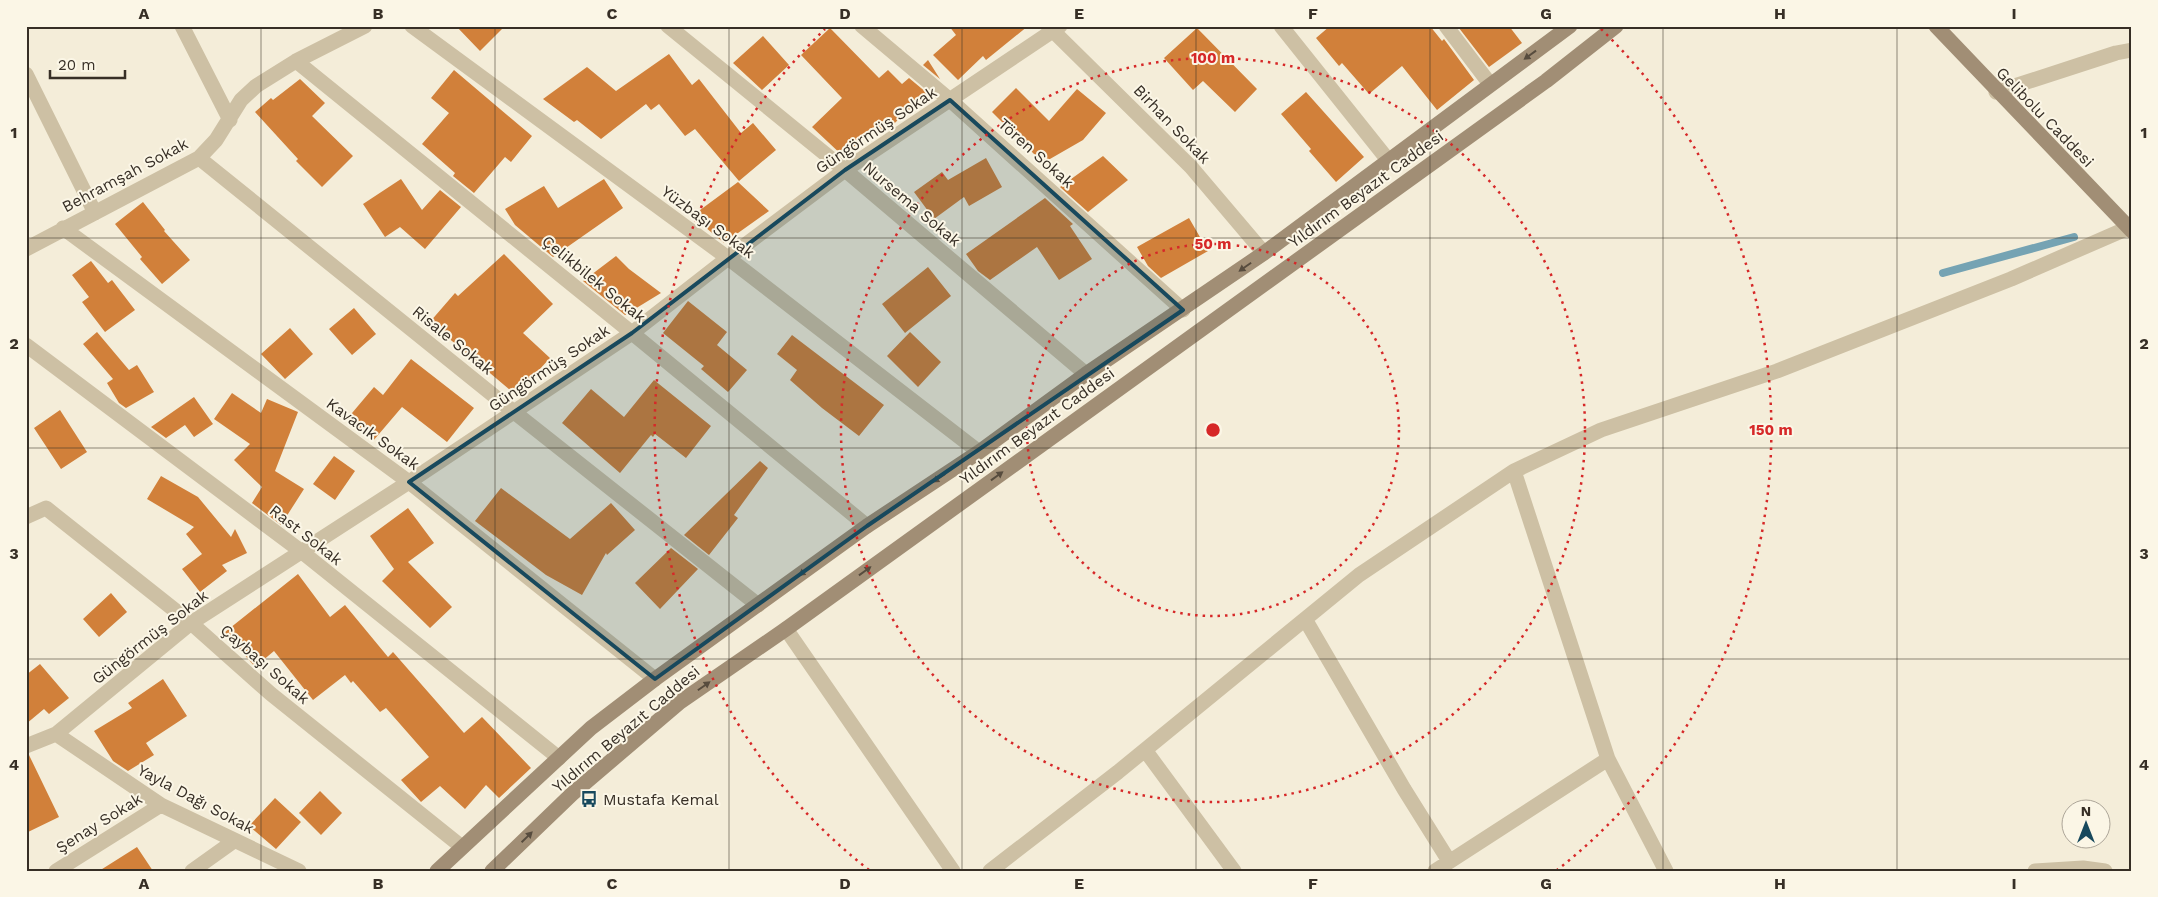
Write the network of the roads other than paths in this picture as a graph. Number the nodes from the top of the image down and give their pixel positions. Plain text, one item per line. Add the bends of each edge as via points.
1 (182, 26) edge
2 (365, 26) edge
3 (412, 26) edge
4 (668, 26) edge
5 (862, 26) edge
6 (1281, 26) edge
7 (1446, 26) edge
8 (1570, 26) edge
9 (1616, 26) edge
10 (1936, 26) edge
11 (1054, 28) edge
12 (2132, 50) edge
13 (296, 61) junction
14 (26, 74) edge
15 (1490, 84) junction
16 (1996, 92) junction
17 (950, 100) junction
18 (230, 120) junction
19 (199, 158) junction
20 (1388, 160) junction
21 (845, 170) junction
22 (95, 213) junction
23 (63, 228) junction
24 (2130, 230) edge
25 (26, 249) edge
26 (1264, 254) junction
27 (728, 258) junction
28 (1183, 310) junction
29 (632, 333) junction
30 (26, 345) edge
31 (1086, 374) junction
32 (514, 412) junction
33 (979, 452) junction
34 (1514, 471) junction
35 (409, 482) junction
36 (26, 517) edge
37 (867, 526) junction
38 (302, 552) junction
39 (758, 605) junction
40 (1305, 619) junction
41 (191, 623) junction
42 (786, 628) junction
43 (655, 679) junction
44 (56, 734) junction
45 (26, 746) edge
46 (1145, 750) junction
47 (559, 758) junction
48 (1608, 759) junction
49 (161, 805) junction
50 (234, 841) junction
51 (462, 847) junction
52 (1450, 861) junction
53 (56, 871) edge
54 (192, 871) edge
55 (299, 871) edge
56 (437, 871) edge
57 (492, 871) edge
58 (953, 871) edge
59 (990, 871) edge
60 (1234, 871) edge
61 (1435, 871) edge
62 (1666, 871) edge
63 (2035, 871) edge
64 (2105, 871) edge

1 - 18 street
2 - 13 street, Behramşah Sokak
3 - 27 street, Yüzbaşı Sokak
4 - 21 street, Nursema Sokak
5 - 17 street, Tören Sokak
6 - 20 street
7 - 15 street
8 -> 15 main road
42 -> 9 main road, Yıldırım Beyazıt Caddesi via 1538,86
10 - 16 main road, Gelibolu Caddesi
11 - 17 street, Güngörmüş Sokak
11 - 26 street, Birhan Sokak via 1191,167
12 - 16 street
13 - 18 street, Behramşah Sokak via 256,86 242,100
13 - 29 street, Çelikbilek Sokak
14 - 22 street
15 - 20 main road
16 - 24 main road, Gelibolu Caddesi
17 - 21 street, Güngörmüş Sokak
17 - 28 street, Tören Sokak
18 - 19 street, Behramşah Sokak
19 - 22 street, Behramşah Sokak
19 - 32 street, Risale Sokak
20 - 26 main road
21 - 27 street, Güngörmüş Sokak
21 - 31 street, Nursema Sokak
22 - 23 street, Behramşah Sokak
23 - 25 street, Behramşah Sokak
23 - 35 street, Kavacık Sokak
24 - 34 street via 1777,370 1601,430
26 -> 28 main road
27 - 29 street, Güngörmüş Sokak
27 - 33 street, Yüzbaşı Sokak
28 - 31 main road
29 - 32 street, Güngörmüş Sokak
29 - 37 street, Çelikbilek Sokak
30 - 38 street, Rast Sokak
31 - 33 main road
32 - 35 street, Güngörmüş Sokak
32 - 39 street, Risale Sokak
33 -> 37 main road
34 - 40 street via 1359,575
34 - 48 street
35 - 38 street, Güngörmüş Sokak
35 - 43 street, Kavacık Sokak
36 - 41 street, Çaybaşı Sokak via 46,508
37 -> 39 main road
38 - 41 street, Güngörmüş Sokak
38 - 47 street, Rast Sokak
39 - 43 main road
40 - 46 street
40 - 52 street
41 - 44 street, Güngörmüş Sokak
41 - 51 street, Çaybaşı Sokak via 270,694
57 -> 42 main road, Yıldırım Beyazıt Caddesi via 572,794 680,702
42 - 58 street
43 - 47 main road via 591,728
44 - 45 street, Güngörmüş Sokak
44 - 49 street, Yayla Dağı Sokak
46 - 59 street
46 - 60 street
47 - 51 main road
48 - 52 street
48 - 62 street
49 - 50 street, Yayla Dağı Sokak
49 - 53 street, Şenay Sokak
50 - 54 street
50 - 55 street, Yayla Dağı Sokak
51 - 56 main road
52 - 61 street
63 - 64 street via 2083,868

